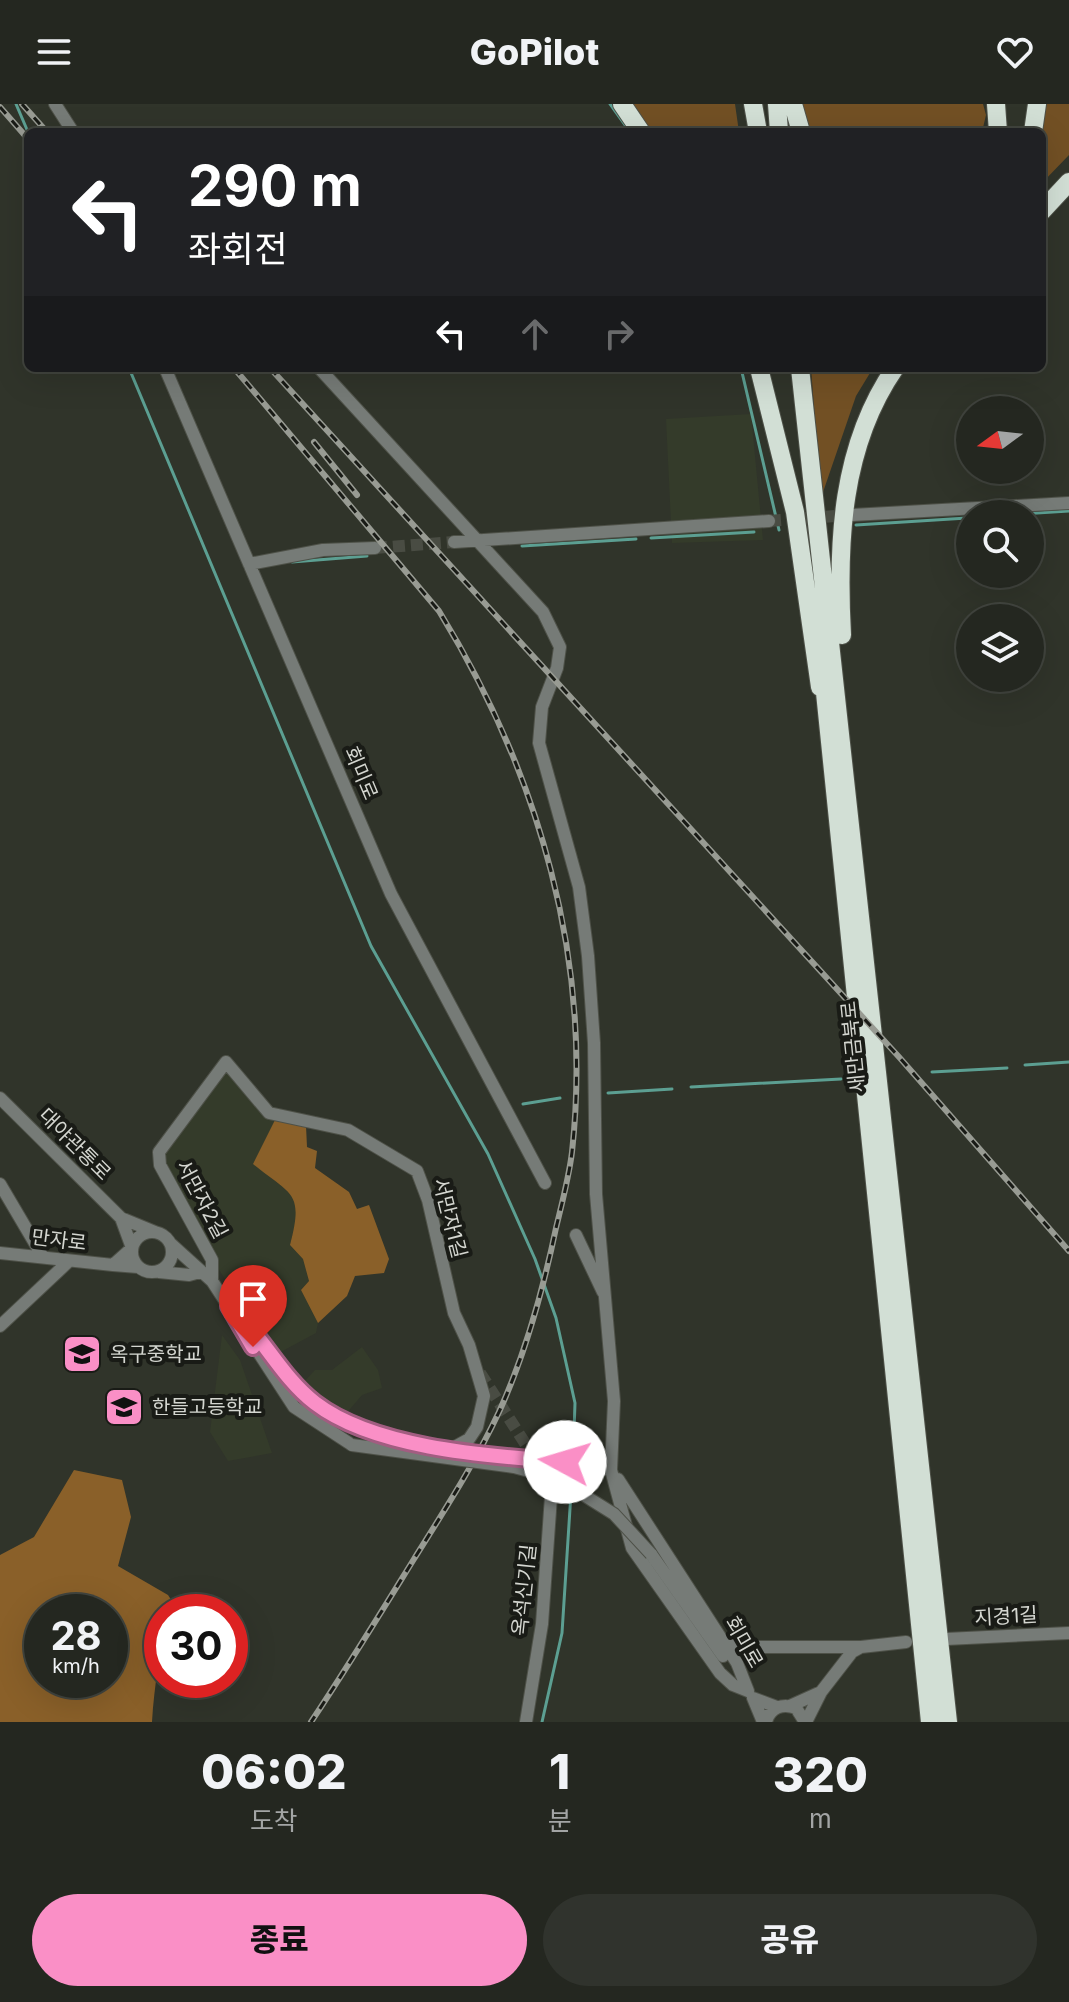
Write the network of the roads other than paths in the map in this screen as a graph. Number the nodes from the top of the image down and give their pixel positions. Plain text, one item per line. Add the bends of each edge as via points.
1 (55, 104) edge
2 (622, 104) edge
3 (753, 104) edge
4 (764, 104) edge
5 (777, 104) edge
6 (793, 104) edge
7 (996, 104) edge
8 (1037, 104) edge
9 (70, 128) edge
10 (638, 128) edge
11 (757, 128) edge
12 (766, 128) edge
13 (779, 128) edge
14 (800, 128) edge
15 (998, 128) edge
16 (1034, 128) edge
17 (1069, 182) edge
18 (1046, 207) edge
19 (167, 372) edge
20 (323, 372) edge
21 (760, 372) edge
22 (790, 372) edge
23 (800, 372) edge
24 (893, 372) edge
25 (1069, 503) edge
26 (852, 515) tunnel mouth
27 (769, 521) tunnel mouth
28 (479, 541) junction
29 (454, 542) tunnel mouth
30 (375, 548) tunnel mouth
31 (249, 564) junction
32 (847, 850) junction
33 (226, 1062) joint
34 (0, 1098) edge
35 (545, 1183) dead end
36 (0, 1184) edge
37 (121, 1218) junction
38 (155, 1232) junction
39 (576, 1235) dead end
40 (171, 1244) junction
41 (132, 1248) junction
42 (0, 1253) edge
43 (43, 1257) junction
44 (68, 1262) junction
45 (113, 1265) junction
46 (138, 1267) junction
47 (159, 1272) junction
48 (200, 1272) junction
49 (212, 1281) junction
50 (608, 1302) junction
51 (229, 1306) junction
52 (0, 1326) edge
53 (469, 1354) junction
54 (480, 1372) tunnel mouth
55 (451, 1449) junction
56 (559, 1461) junction
57 (611, 1470) junction
58 (1069, 1633) edge
59 (946, 1639) dead end
60 (722, 1641) junction
61 (906, 1642) dead end
62 (863, 1647) junction
63 (821, 1692) junction
64 (750, 1694) junction
65 (783, 1707) junction
66 (526, 1722) edge
67 (765, 1722) edge
68 (805, 1722) edge
69 (930, 1722) edge
70 (948, 1722) edge

1 - 9 street
2 - 10 highway
3 - 11 highway
4 - 12 highway
5 - 13 highway
6 - 14 highway
7 - 15 highway
8 - 16 highway
17 - 18 highway
19 - 31 street, 회미로
20 - 28 street
21 - 32 highway via 781,444 806,575
22 - 32 highway, 새만금북로
23 - 32 highway, 새만금북로
24 - 32 highway via 864,426 841,539
25 - 26 street
27 - 28 street
28 - 29 street
28 - 50 street via 543,612 560,647 542,707 539,743 576,875 588,956 596,1194
30 - 31 street via 323,550
31 - 35 street, 회미로 via 391,894
32 - 69 highway, 새만금북로
32 - 70 highway, 새만금북로
33 - 49 street, 서만자2길 via 159,1152 160,1165 212,1260
33 - 53 street, 서만자1길 via 269,1113 348,1130 417,1171
34 - 37 street, 대야관통로
36 - 43 street
37 - 38 street
37 - 41 street
38 - 40 street
38 - 41 street via 142,1234
39 - 50 street
40 - 47 street via 169,1264
40 - 48 street
41 - 45 street
41 - 46 street
42 - 43 street, 만자로
43 - 44 street, 만자로
44 - 45 street, 만자로
44 - 52 street
45 - 46 street, 만자로
46 - 47 street
47 - 48 street
48 - 49 street
49 - 51 street
50 - 57 street via 614,1401
51 - 55 street via 315,1403 364,1430
51 - 64 street, bridge via 294,1407 352,1445 514,1467 558,1479 614,1514 651,1554
53 - 54 street, 서만자1길
53 - 55 street, 서만자1길 via 483,1407 469,1439
55 - 56 street
56 - 57 street
56 - 66 street, 옥석신기길
57 - 60 street, 회미로
57 - 64 street, 회미로 via 632,1548 720,1673
58 - 59 street, 지경1길
60 - 62 street via 735,1647
60 - 64 street, 회미로
61 - 62 street
62 - 63 street via 852,1652
63 - 65 street
63 - 68 street
64 - 65 street
64 - 67 street
65 - 67 street
65 - 68 street via 801,1713

